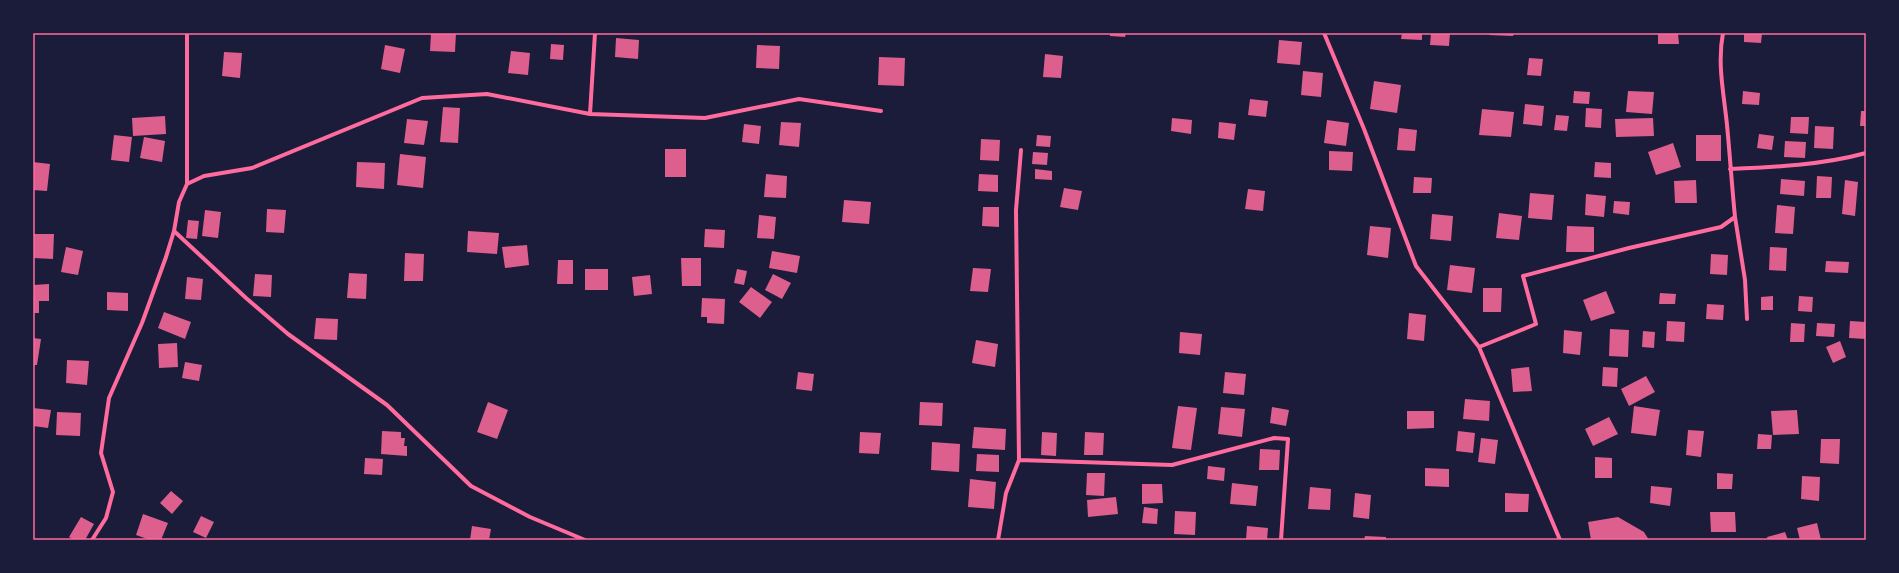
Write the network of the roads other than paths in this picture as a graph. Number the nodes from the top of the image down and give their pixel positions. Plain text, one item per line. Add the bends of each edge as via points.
1 (187, 33) edge
2 (594, 33) edge
3 (1324, 33) edge
4 (1723, 33) edge
5 (881, 111) dead end
6 (590, 114) junction
7 (1021, 150) dead end
8 (1866, 153) edge
9 (1730, 168) junction
10 (187, 184) junction
11 (1735, 217) junction
12 (174, 230) junction
13 (1747, 319) dead end
14 (1479, 347) junction
15 (1019, 460) junction
16 (92, 540) edge
17 (585, 540) edge
18 (998, 540) edge
19 (1281, 540) edge
20 (1560, 540) edge

1 - 10 street
2 - 6 street
3 - 14 street via 1416,266
4 - 9 street via 1720,47 1722,88
5 - 6 street via 799,99 704,118
6 - 10 street via 487,94 422,98 252,168 204,176
7 - 15 street via 1016,210
8 - 9 street via 1801,165
9 - 11 street
10 - 12 street via 179,202
11 - 13 street via 1745,280
11 - 14 street via 1722,227 1523,276 1536,324
12 - 16 street via 142,323 109,398 102,453 113,492 106,518
12 - 17 street via 288,334 386,405 471,486 530,517
14 - 20 street
15 - 18 street via 1006,493
15 - 19 street via 1172,466 1274,438 1288,439

